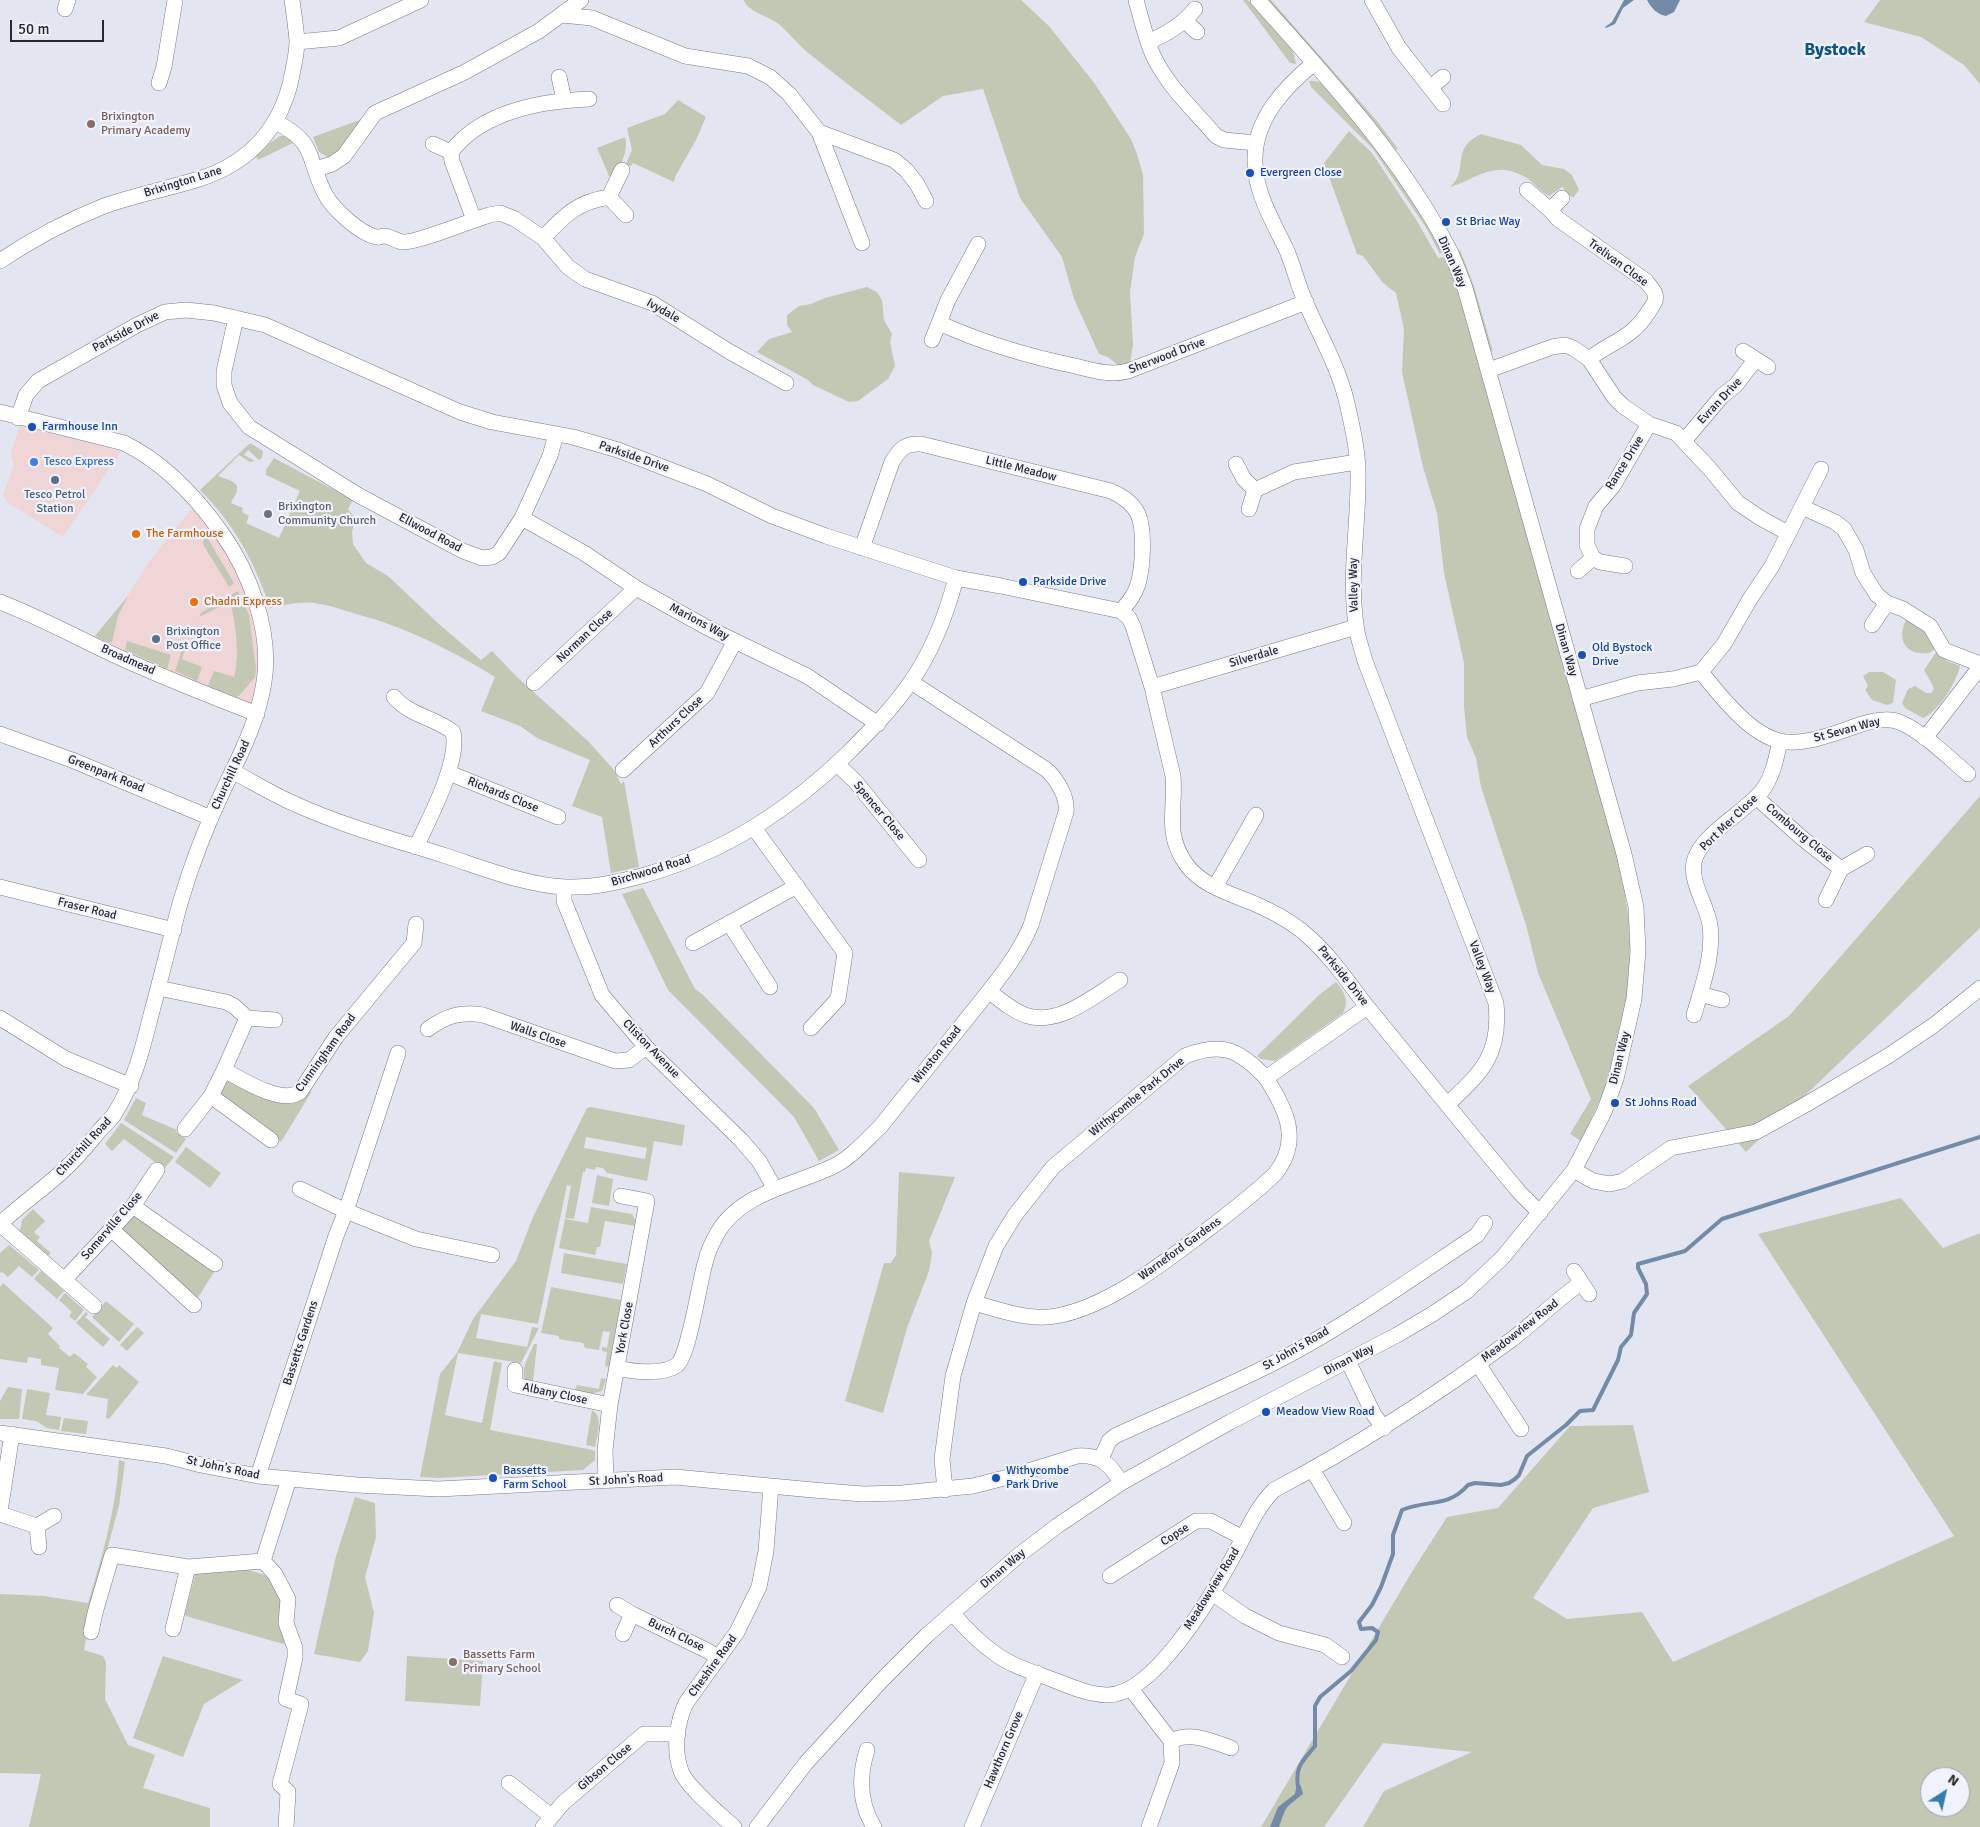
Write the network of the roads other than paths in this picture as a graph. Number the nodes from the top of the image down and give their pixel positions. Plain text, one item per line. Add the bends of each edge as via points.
1 (175, 0) edge
2 (292, 0) edge
3 (421, 0) edge
4 (581, 0) edge
5 (1136, 0) edge
6 (1258, 0) edge
7 (1376, 2) edge
8 (562, 15) junction
9 (1197, 32) dead end
10 (297, 42) junction
11 (1148, 42) junction
12 (1314, 63) junction
13 (559, 77) dead end
14 (1443, 77) dead end
15 (159, 83) dead end
16 (1431, 87) junction
17 (588, 99) dead end
18 (564, 100) junction
19 (1443, 104) dead end
20 (276, 122) junction
21 (819, 132) junction
22 (1256, 143) junction
23 (433, 144) dead end
24 (451, 152) junction
25 (316, 170) junction
26 (622, 170) dead end
27 (1527, 190) dead end
28 (609, 197) junction
29 (1562, 198) dead end
30 (926, 201) dead end
31 (1550, 210) junction
32 (626, 215) dead end
33 (474, 220) junction
34 (543, 238) junction
35 (862, 243) dead end
36 (978, 244) dead end
37 (0, 262) edge
38 (1306, 302) junction
39 (236, 318) junction
40 (939, 323) junction
41 (932, 340) dead end
42 (1589, 359) junction
43 (1755, 359) dead end
44 (1489, 370) junction
45 (786, 384) dead end
46 (0, 412) edge
47 (18, 418) junction
48 (1649, 424) junction
49 (556, 434) junction
50 (1684, 441) junction
51 (1357, 462) junction
52 (1236, 464) dead end
53 (1821, 469) dead end
54 (1255, 490) junction
55 (1802, 506) junction
56 (1249, 509) dead end
57 (522, 518) junction
58 (1788, 533) junction
59 (862, 548) junction
60 (1593, 558) junction
61 (1625, 566) dead end
62 (1578, 570) dead end
63 (956, 578) junction
64 (636, 588) junction
65 (0, 602) edge
66 (1887, 603) junction
67 (1121, 611) junction
68 (1872, 624) dead end
69 (1356, 627) junction
70 (735, 641) junction
71 (1980, 666) edge
72 (1701, 672) junction
73 (911, 682) junction
74 (534, 683) dead end
75 (1152, 687) junction
76 (394, 697) dead end
77 (1580, 699) junction
78 (257, 714) junction
79 (878, 724) junction
80 (0, 734) edge
81 (1925, 738) junction
82 (1780, 741) junction
83 (837, 764) junction
84 (623, 770) dead end
85 (232, 771) junction
86 (449, 774) junction
87 (1968, 774) dead end
88 (1756, 797) junction
89 (1256, 815) dead end
90 (558, 817) dead end
91 (211, 818) junction
92 (754, 828) junction
93 (416, 847) junction
94 (1867, 854) dead end
95 (919, 860) dead end
96 (1841, 869) junction
97 (797, 886) junction
98 (0, 887) edge
99 (564, 887) junction
100 (1215, 887) junction
101 (1826, 900) dead end
102 (729, 923) junction
103 (416, 924) dead end
104 (174, 930) junction
105 (692, 943) dead end
106 (1120, 980) dead end
107 (770, 987) dead end
108 (158, 988) junction
109 (1980, 988) edge
110 (989, 991) junction
111 (1700, 994) junction
112 (1722, 1000) dead end
113 (1367, 1007) junction
114 (1694, 1015) dead end
115 (0, 1018) edge
116 (248, 1018) junction
117 (275, 1020) dead end
118 (811, 1028) dead end
119 (428, 1029) dead end
120 (646, 1046) junction
121 (398, 1054) dead end
122 (224, 1070) junction
123 (1266, 1078) junction
124 (131, 1086) junction
125 (211, 1096) junction
126 (1448, 1104) junction
127 (185, 1129) dead end
128 (272, 1140) dead end
129 (156, 1170) dead end
130 (1574, 1170) junction
131 (300, 1189) dead end
132 (775, 1189) junction
133 (621, 1196) dead end
134 (133, 1206) junction
135 (346, 1211) junction
136 (1540, 1213) junction
137 (1486, 1223) dead end
138 (0, 1224) edge
139 (111, 1229) junction
140 (492, 1255) dead end
141 (215, 1264) dead end
142 (65, 1279) junction
143 (1581, 1282) dead end
144 (974, 1303) junction
145 (194, 1305) dead end
146 (94, 1306) dead end
147 (1348, 1361) junction
148 (1478, 1364) junction
149 (618, 1368) junction
150 (515, 1370) dead end
151 (610, 1405) junction
152 (1384, 1428) junction
153 (1521, 1428) dead end
154 (6, 1434) edge
155 (1101, 1459) junction
156 (1312, 1469) junction
157 (258, 1476) junction
158 (289, 1479) junction
159 (606, 1481) junction
160 (1121, 1483) junction
161 (771, 1486) junction
162 (944, 1490) junction
163 (0, 1512) edge
164 (54, 1516) dead end
165 (1335, 1517) dead end
166 (37, 1526) junction
167 (1243, 1538) junction
168 (39, 1547) dead end
169 (263, 1561) junction
170 (188, 1568) junction
171 (1110, 1576) dead end
172 (1212, 1593) junction
173 (617, 1605) dead end
174 (952, 1613) junction
175 (632, 1614) junction
176 (173, 1629) dead end
177 (91, 1632) dead end
178 (623, 1634) dead end
179 (1342, 1657) dead end
180 (719, 1658) junction
181 (1037, 1674) junction
182 (1131, 1689) junction
183 (678, 1734) junction
184 (1171, 1741) junction
185 (1231, 1748) dead end
186 (866, 1750) dead end
187 (509, 1783) dead end
188 (547, 1822) edge
189 (286, 1827) edge
190 (734, 1827) edge
191 (757, 1827) edge
192 (874, 1827) edge
193 (972, 1827) edge
194 (1149, 1827) edge

1 - 15 street via 171,69
2 - 10 street, Brixington Lane
3 - 10 street via 339,38
4 - 8 street
5 - 11 street
6 - 12 street, Dinan Way
7 - 16 street via 1399,48
8 - 21 street via 592,18 685,56 748,66 770,77 789,94
8 - 25 street via 465,72 375,113 344,156
9 - 11 street via 1190,15 1165,35
10 - 20 street, Brixington Lane via 289,93
11 - 22 street via 1161,69 1216,136 1224,140
12 - 22 street, Valley Way via 1272,107
12 - 44 street, Dinan Way via 1369,128 1430,215 1465,288
13 - 18 street
14 - 16 street
16 - 19 street
17 - 18 street
18 - 24 street via 533,105 487,123 468,135
20 - 25 street via 302,139
20 - 37 street, Brixington Lane via 249,153 223,170 103,207 50,232
21 - 30 street via 894,160 917,184
21 - 35 street
22 - 38 street, Valley Way via 1256,173 1262,195
23 - 24 street
24 - 33 street
25 - 33 street, Ivydale via 325,194 336,210 378,238 384,236 402,242 419,239
26 - 28 street
27 - 31 street, Trelivan Close
28 - 32 street
28 - 34 street via 571,210
29 - 31 street
31 - 42 street, Trelivan Close via 1579,236 1646,281 1656,295 1635,330
33 - 34 street, Ivydale via 500,214 515,219
34 - 45 street, Ivydale via 568,267 585,279 652,303
36 - 40 street
38 - 40 street, Sherwood Drive via 1118,374 1023,355
38 - 51 street, Valley Way via 1335,365 1346,398
39 - 47 street, Parkside Drive via 186,310 165,312 38,381 26,395
39 - 49 street, Parkside Drive via 265,325 460,412 492,422
39 - 57 street, Ellwood Road via 224,385 230,403 249,427 358,495 463,552 482,558 499,553
40 - 41 street
42 - 44 street via 1565,345 1529,354
42 - 48 street via 1614,397
43 - 50 street, Evran Drive via 1736,385 1722,396
44 - 77 street, Dinan Way
46 - 47 street, Churchill Road
47 - 78 street, Churchill Road via 124,443 183,487 208,514 239,559 256,601 266,661
48 - 50 street via 1676,433
48 - 60 street, Rance Drive via 1613,486 1596,506 1587,529 1587,545
49 - 57 street, Ellwood Road
49 - 59 street, Parkside Drive via 618,450 681,473 772,516
50 - 58 street via 1738,503
51 - 54 street via 1294,472
51 - 69 street, Valley Way via 1353,593
52 - 54 street
53 - 55 street
54 - 56 street
55 - 58 street
55 - 66 street via 1844,529 1856,550 1868,584
57 - 64 street, Marions Way via 584,553
58 - 72 street via 1772,566 1724,644
59 - 63 street, Parkside Drive
59 - 67 street, Little Meadow via 892,462 905,446 921,444 1111,491 1128,501 1138,515 1142,554 1138,584
60 - 61 street
60 - 62 street
63 - 67 street, Parkside Drive
63 - 73 street, Birchwood Road via 943,620
64 - 70 street, Marions Way
64 - 74 street, Norman Close
65 - 78 street, Broadmead via 198,692
66 - 68 street
66 - 71 street via 1930,626 1944,650
67 - 75 street, Parkside Drive via 1133,626
69 - 75 street, Silverdale
69 - 126 street, Valley Way via 1365,661 1496,1003 1495,1045 1471,1082
70 - 79 street, Marions Way via 806,676
70 - 84 street, Arthurs Close via 707,693
71 - 81 street
72 - 77 street via 1637,683
72 - 82 street, St Sevan Way via 1749,724
73 - 79 street, Birchwood Road
73 - 110 street, Winston Road via 1047,770 1057,781 1066,805 1025,941
75 - 100 street, Parkside Drive via 1173,776 1172,827 1176,842 1187,864 1204,882
76 - 86 street via 408,709 453,732 455,739
77 - 130 street, Dinan Way via 1624,854 1636,907 1638,951 1634,998 1616,1080 1604,1112
78 - 85 street, Churchill Road
79 - 83 street, Birchwood Road
80 - 91 street, Greenpark Road
81 - 82 street, St Sevan Way via 1907,725 1890,720 1798,742
81 - 87 street, St Sevan Way
82 - 88 street, Port Mer Close via 1770,777
83 - 92 street, Birchwood Road via 815,785
83 - 95 street, Spencer Close via 855,781
85 - 91 street, Churchill Road
85 - 93 street, Birchwood Road via 294,804
86 - 90 street, Richards Close
86 - 93 street
88 - 96 street, Combourg Close
88 - 111 street, Port Mer Close via 1702,846 1694,863 1711,936 1708,972
89 - 100 street
91 - 104 street, Churchill Road via 189,876
92 - 97 street
92 - 99 street, Birchwood Road via 671,867 600,886
93 - 99 street, Birchwood Road via 530,881
94 - 96 street, Combourg Close
96 - 101 street, Combourg Close
97 - 102 street
97 - 118 street via 845,953 838,999
98 - 104 street, Fraser Road
99 - 120 street, Cliston Avenue via 564,901 602,995
100 - 113 street, Parkside Drive via 1292,924 1343,973
102 - 105 street
102 - 107 street
103 - 122 street, Cunningham Road via 414,943 336,1037 300,1092 291,1097 273,1094
104 - 108 street, Churchill Road
106 - 110 street via 1073,1008 1043,1018 1016,1011
108 - 116 street via 226,1002
108 - 124 street, Churchill Road
109 - 130 street via 1888,1056 1756,1132 1671,1148 1623,1181 1610,1184 1594,1181
110 - 132 street, Winston Road via 861,1145 834,1166
111 - 112 street
111 - 114 street, Port Mer Close
113 - 123 street
113 - 126 street, Parkside Drive
115 - 124 street via 66,1059
116 - 117 street
116 - 122 street
119 - 120 street, Walls Close via 457,1014 470,1013 615,1061 629,1060
120 - 132 street, Cliston Avenue via 741,1140 759,1161
121 - 135 street, Bassetts Gardens
122 - 125 street
123 - 144 street, Withycombe Park Drive via 1235,1052 1216,1048 1186,1056 1053,1166 1015,1215 996,1246
123 - 144 street, Warneford Gardens via 1285,1112 1289,1144 1282,1165 1274,1174 1222,1219 1128,1287 1081,1309 1055,1316 1028,1317
124 - 138 street, Churchill Road via 114,1116 85,1148
125 - 127 street
125 - 128 street
126 - 136 street, Parkside Drive
129 - 134 street, Somerville Close
130 - 136 street, Dinan Way
131 - 135 street
132 - 149 street, Winston Road via 728,1218 718,1233 706,1259 681,1360 663,1371 630,1372
133 - 149 street, York Close via 647,1201
134 - 139 street, Somerville Close
134 - 141 street
135 - 140 street via 416,1239
135 - 157 street, Bassetts Gardens
136 - 147 street, Dinan Way via 1503,1257 1467,1291
137 - 155 street, St John's Road via 1477,1235 1293,1353 1115,1436 1109,1441
138 - 142 street
139 - 142 street, Somerville Close
139 - 145 street
142 - 146 street
143 - 148 street, Meadowview Road
144 - 162 street, Withycombe Park Drive via 948,1402 942,1459
147 - 152 street via 1374,1415
147 - 160 street, Dinan Way
148 - 152 street, Meadowview Road
148 - 153 street
149 - 151 street, York Close
150 - 151 street, Albany Close via 515,1385
151 - 159 street, York Close via 605,1450
152 - 156 street, Meadowview Road
154 - 157 street, St John's Road via 166,1456
154 - 163 street
155 - 160 street
155 - 162 street, St John's Road via 1077,1456 1012,1476
156 - 165 street
156 - 167 street, Meadowview Road via 1274,1490 1263,1501
157 - 158 street, St John's Road
158 - 159 street, St John's Road via 438,1489
158 - 169 street
159 - 161 street, St John's Road via 674,1477
160 - 174 street, Dinan Way via 1019,1555
161 - 162 street, St John's Road via 863,1494
161 - 180 street, Cheshire Road via 766,1551 759,1587 737,1632
163 - 166 street
164 - 166 street
166 - 168 street
167 - 171 street, Copse via 1211,1521 1196,1521
167 - 172 street, Meadowview Road
169 - 170 street
169 - 189 street via 276,1574 288,1599 286,1623 295,1658 286,1699 301,1704 280,1784 288,1792
170 - 176 street
170 - 177 street via 112,1555
172 - 179 street via 1245,1616 1279,1633 1325,1645
172 - 182 street, Meadowview Road via 1173,1647 1148,1676
173 - 175 street, Burch Close
174 - 181 street, Meadowview Road via 994,1653
174 - 191 street, Dinan Way via 840,1724
175 - 178 street, Burch Close
175 - 180 street, Burch Close
180 - 183 street, Cheshire Road via 686,1702
181 - 182 street, Meadowview Road via 1099,1694
181 - 193 street, Hawthorn Grove
182 - 184 street
183 - 188 street, Gibson Close via 644,1734 563,1803
183 - 190 street, Cheshire Road via 681,1772
184 - 185 street via 1203,1737
184 - 194 street via 1172,1763
186 - 192 street via 861,1780 864,1802
187 - 188 street

